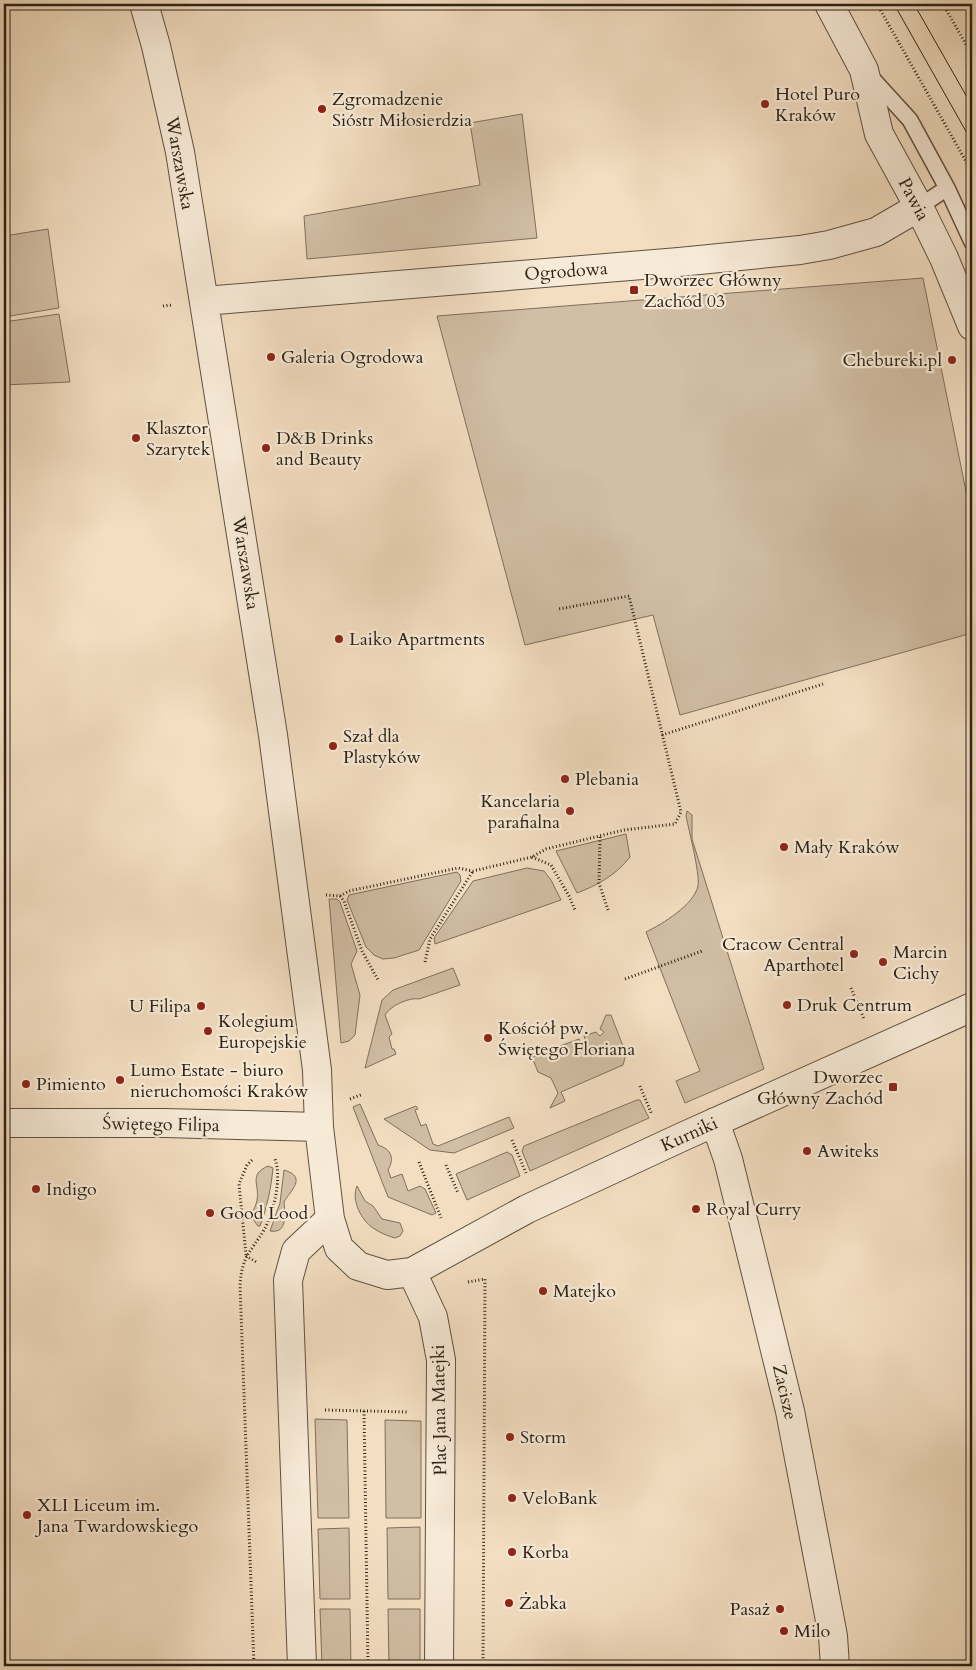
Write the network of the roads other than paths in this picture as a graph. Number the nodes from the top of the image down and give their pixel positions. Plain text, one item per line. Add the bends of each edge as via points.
1 (144, 4) edge
2 (829, 4) edge
3 (864, 70) junction
4 (947, 188) junction
5 (919, 207) junction
6 (972, 242) edge
7 (204, 301) junction
8 (972, 326) edge
9 (972, 1007) edge
10 (715, 1122) junction
11 (4, 1123) edge
12 (319, 1127) junction
13 (330, 1219) junction
14 (412, 1272) junction
15 (302, 1666) edge
16 (439, 1666) edge
17 (835, 1666) edge

1 - 7 street, Warszawska via 180,152
2 - 3 street, Pawia
3 - 4 lane, Pawia via 910,120
3 - 5 street, Pawia via 879,134
4 - 5 lane
4 - 6 lane, Pawia
5 - 7 street, Ogrodowa via 876,232 800,250
5 - 8 street, Pawia
7 - 12 street, Warszawska via 273,735 317,1070
9 - 10 street, Kurniki
10 - 14 street, Kurniki via 527,1209
10 - 17 street, Zacisze via 728,1159 790,1411 833,1636
11 - 12 street, Świętego Filipa
12 - 13 street
13 - 14 street via 339,1248 358,1266 387,1274
13 - 15 street via 296,1251 288,1280
14 - 16 street, Plac Jana Matejki via 433,1317 440,1360

